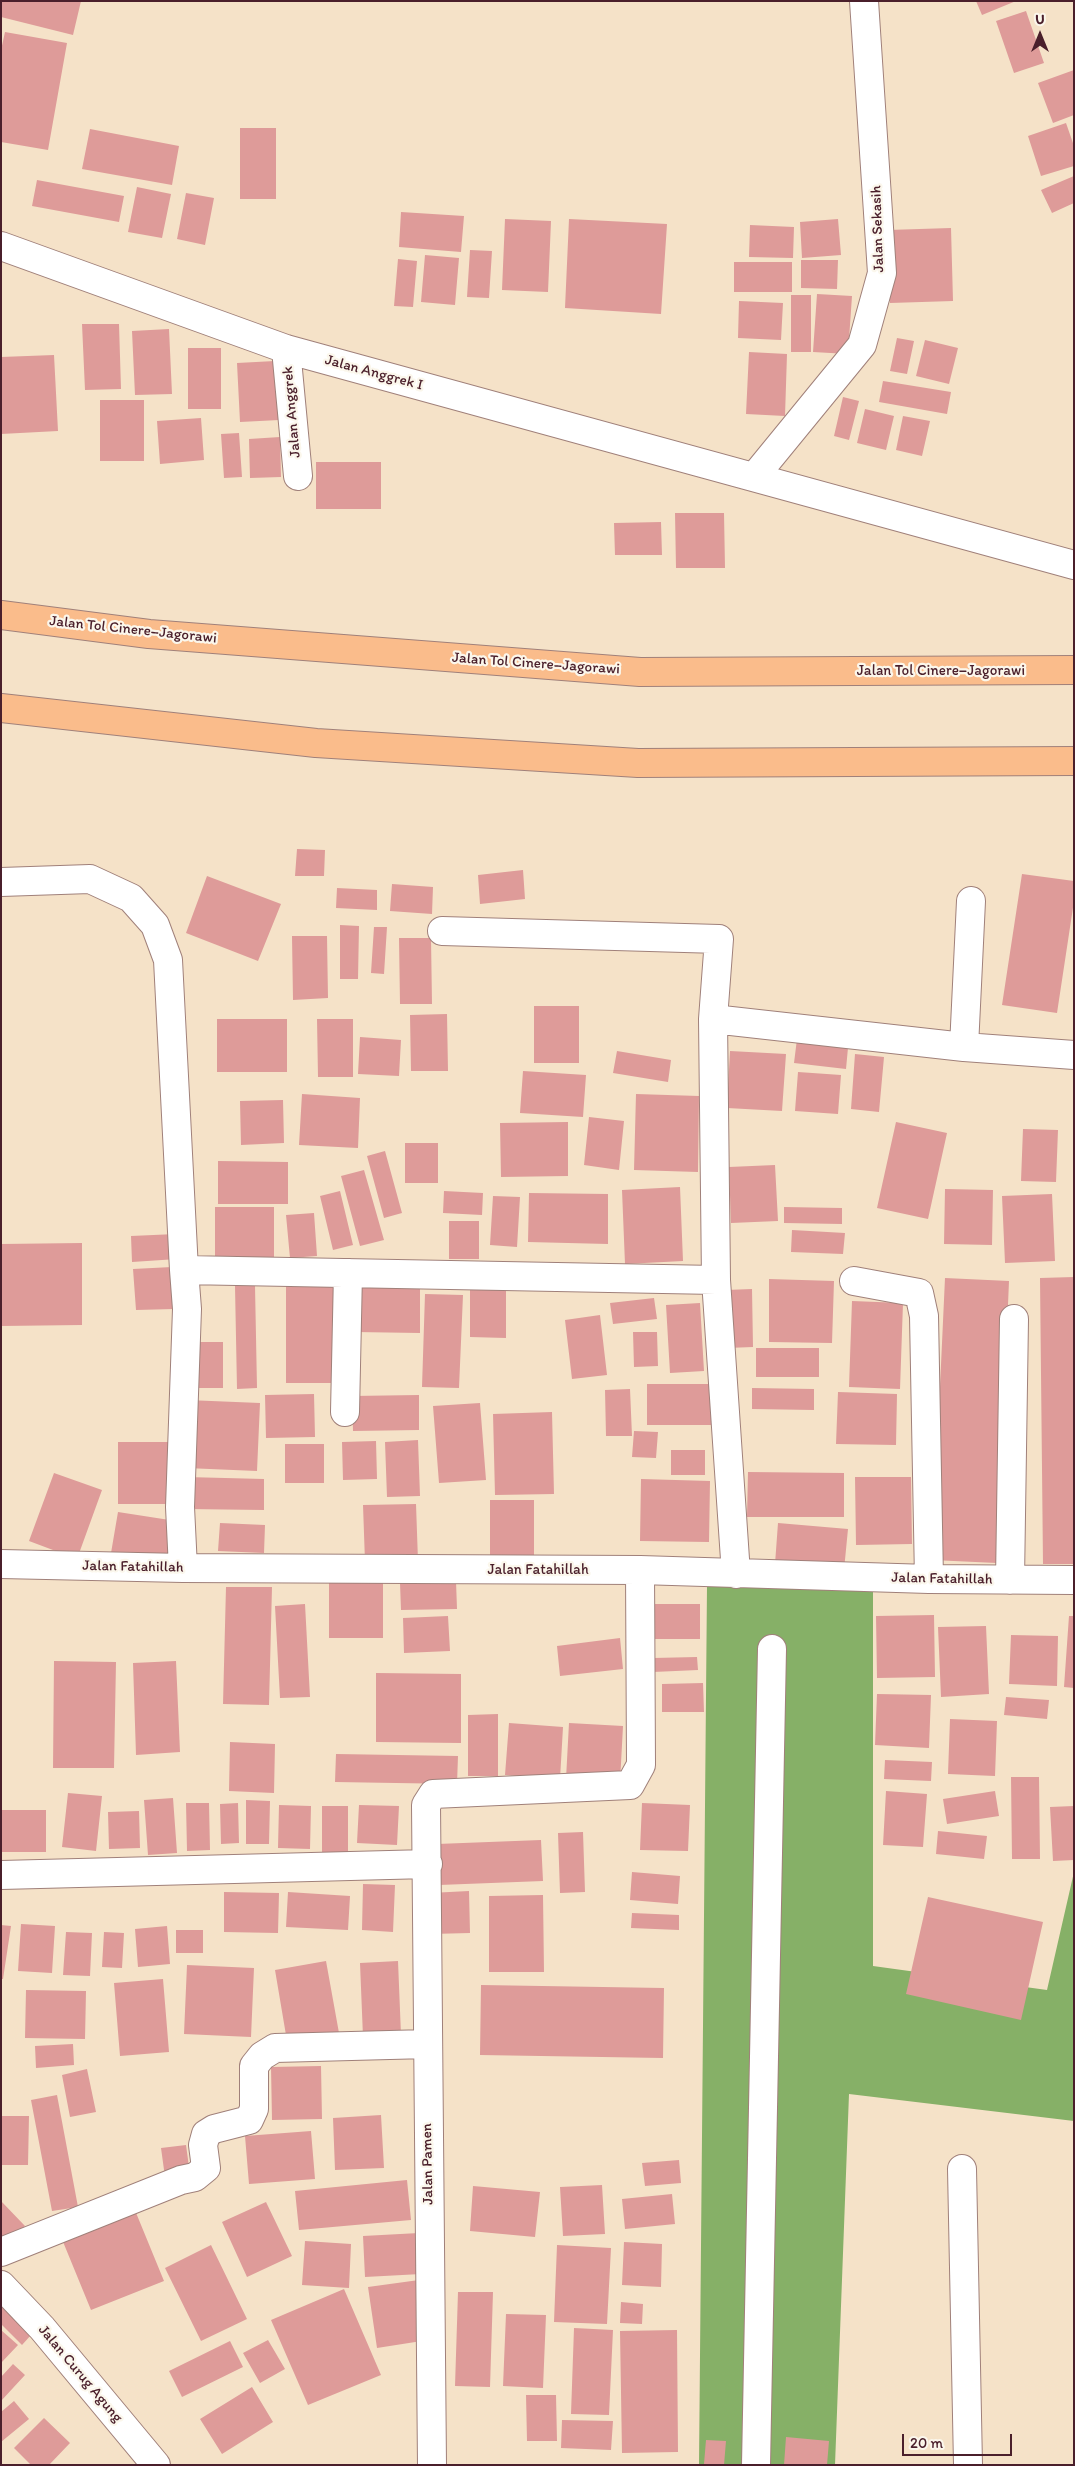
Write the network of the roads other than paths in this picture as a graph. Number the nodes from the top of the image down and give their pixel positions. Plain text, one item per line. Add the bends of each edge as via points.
1 (864, 1) edge
2 (1, 246) edge
3 (286, 349) junction
4 (298, 476) dead end
5 (754, 477) junction
6 (1074, 565) edge
7 (1, 615) edge
8 (1074, 670) edge
9 (1, 708) edge
10 (1074, 761) edge
11 (1, 882) edge
12 (971, 901) dead end
13 (442, 931) dead end
14 (713, 1019) junction
15 (964, 1047) junction
16 (1074, 1055) edge
17 (184, 1270) junction
18 (348, 1273) junction
19 (716, 1280) junction
20 (854, 1281) dead end
21 (1014, 1319) dead end
22 (345, 1412) dead end
23 (1, 1564) edge
24 (183, 1568) junction
25 (640, 1570) junction
26 (736, 1574) junction
27 (929, 1579) junction
28 (1010, 1580) junction
29 (1074, 1580) edge
30 (772, 1649) dead end
31 (428, 1864) junction
32 (1, 1875) edge
33 (428, 2044) junction
34 (962, 2169) dead end
35 (1, 2252) edge
36 (1, 2285) edge
37 (156, 2465) edge
38 (432, 2465) edge
39 (756, 2465) edge
40 (968, 2465) edge

1 - 5 street, Jalan Sekasih via 882,274 862,345
2 - 3 street, Jalan Anggrek I
3 - 4 street, Jalan Anggrek
3 - 5 street, Jalan Anggrek I
5 - 6 street, Jalan Anggrek I
7 - 8 highway, Jalan Tol Cinere–Jagorawi via 149,634 640,672
9 - 10 highway via 316,743 638,763
11 - 17 street via 90,879 132,898 154,925 169,970
12 - 15 street
13 - 14 street via 719,940
14 - 15 street
14 - 19 street
15 - 16 street
17 - 18 street
17 - 24 street via 187,1309 180,1506
18 - 19 street
18 - 22 street
19 - 26 street
20 - 27 street via 919,1293 924,1316
21 - 28 street
23 - 24 street, Jalan Fatahillah
24 - 25 street, Jalan Fatahillah
25 - 26 street, Jalan Fatahillah
25 - 31 street, Jalan Pamen via 641,1765 630,1785 433,1794 426,1805
26 - 27 street, Jalan Fatahillah
27 - 28 street, Jalan Fatahillah
28 - 29 street, Jalan Fatahillah
30 - 39 street
31 - 32 street
31 - 33 street, Jalan Pamen
33 - 35 street via 275,2048 254,2066 254,2109 249,2120 206,2134 203,2145 206,2168 195,2177
33 - 38 street, Jalan Pamen
34 - 40 street
36 - 37 street, Jalan Curug Agung via 42,2328

